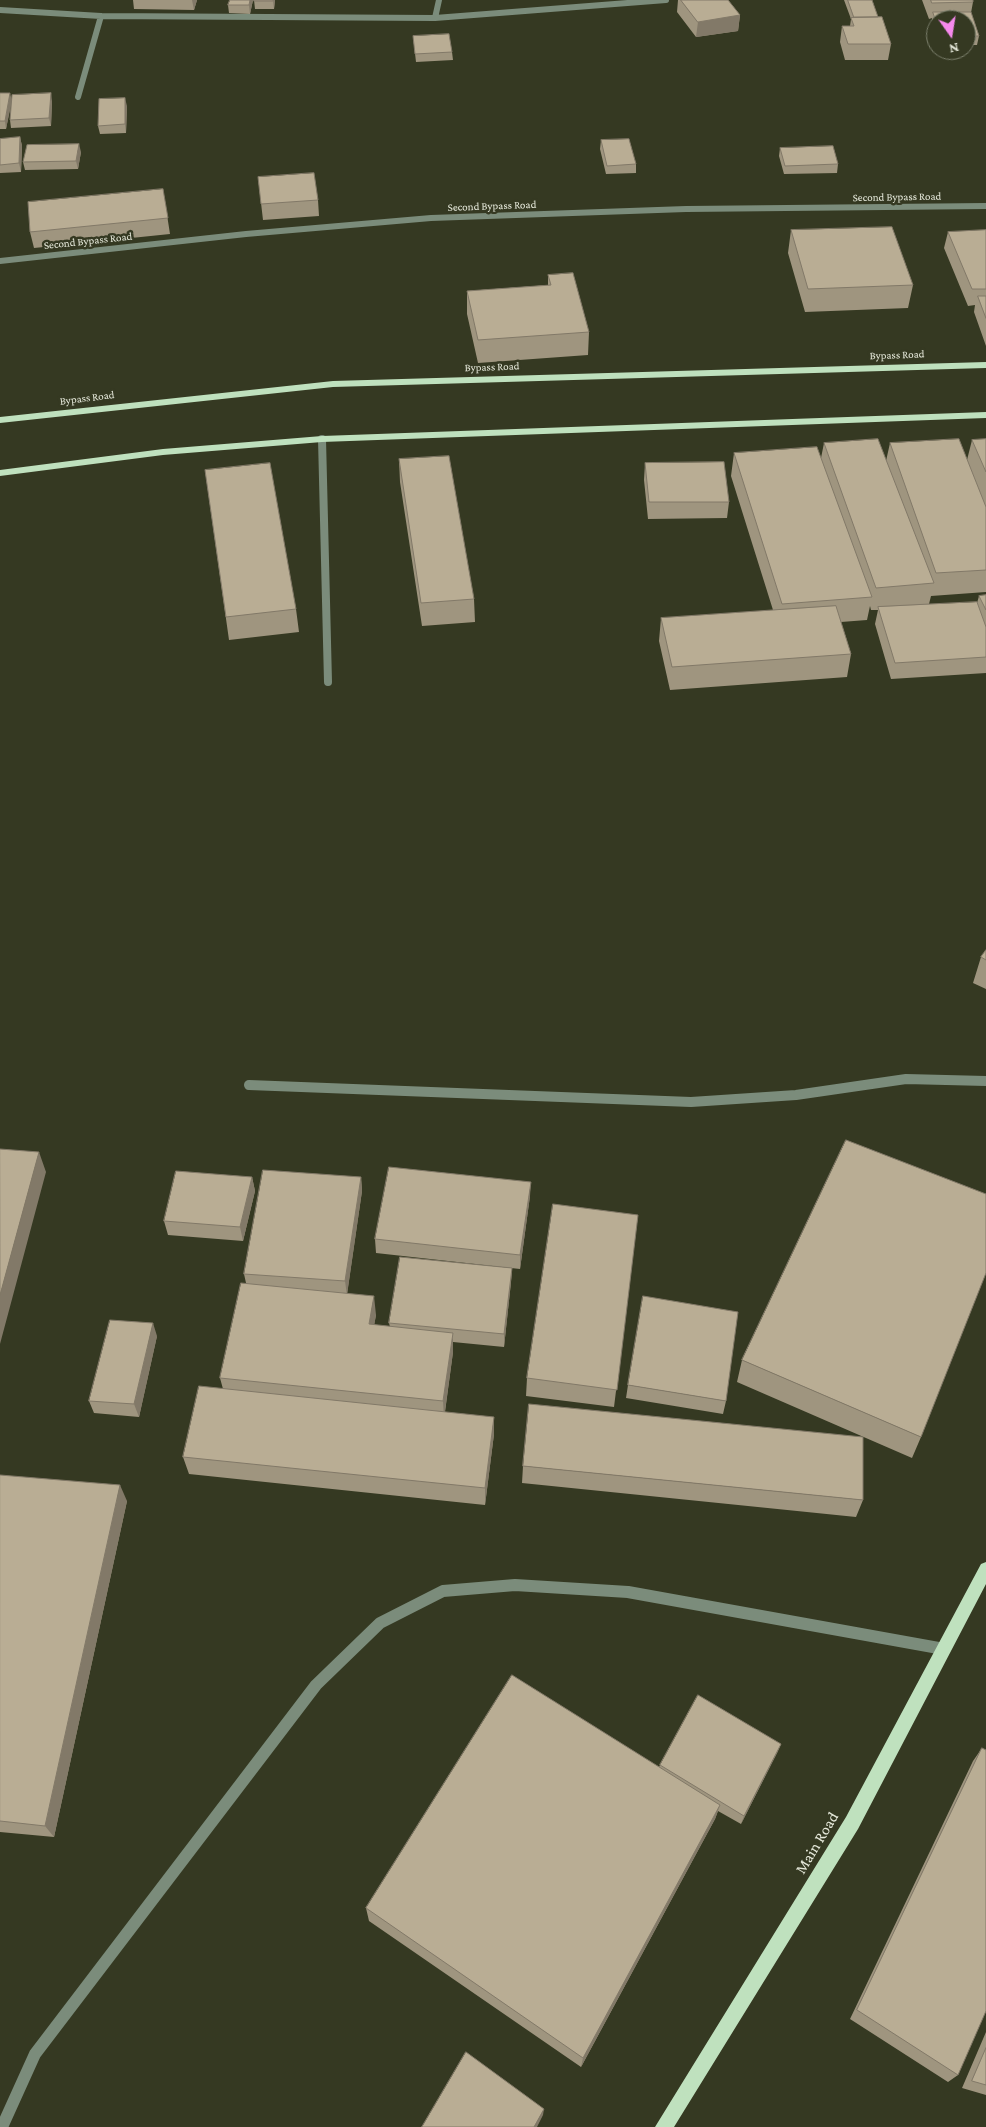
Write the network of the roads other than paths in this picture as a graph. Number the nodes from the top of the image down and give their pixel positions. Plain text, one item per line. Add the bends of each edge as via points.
1 (439, 0) edge
2 (666, 0) edge
3 (0, 10) edge
4 (101, 16) junction
5 (435, 18) junction
6 (78, 97) dead end
7 (986, 206) edge
8 (0, 260) edge
9 (986, 365) edge
10 (986, 415) edge
11 (0, 420) edge
12 (322, 438) junction
13 (0, 473) edge
14 (328, 682) dead end
15 (986, 1081) edge
16 (249, 1085) dead end
17 (986, 1570) edge
18 (944, 1649) junction
19 (2, 2127) edge
20 (664, 2127) edge

1 - 5 street
2 - 5 street
3 - 4 street
4 - 5 street
4 - 6 street
7 - 8 street, Second Bypass Road via 686,209 431,218
9 - 11 main road, Bypass Road via 332,384
10 - 12 main road
12 - 13 main road via 163,452
12 - 14 street
15 - 16 street via 906,1079 796,1095 691,1102
17 - 18 main road, Main Road
18 - 19 street via 628,1592 515,1585 443,1591 380,1623 316,1685 35,2054
18 - 20 main road, Main Road via 852,1822

